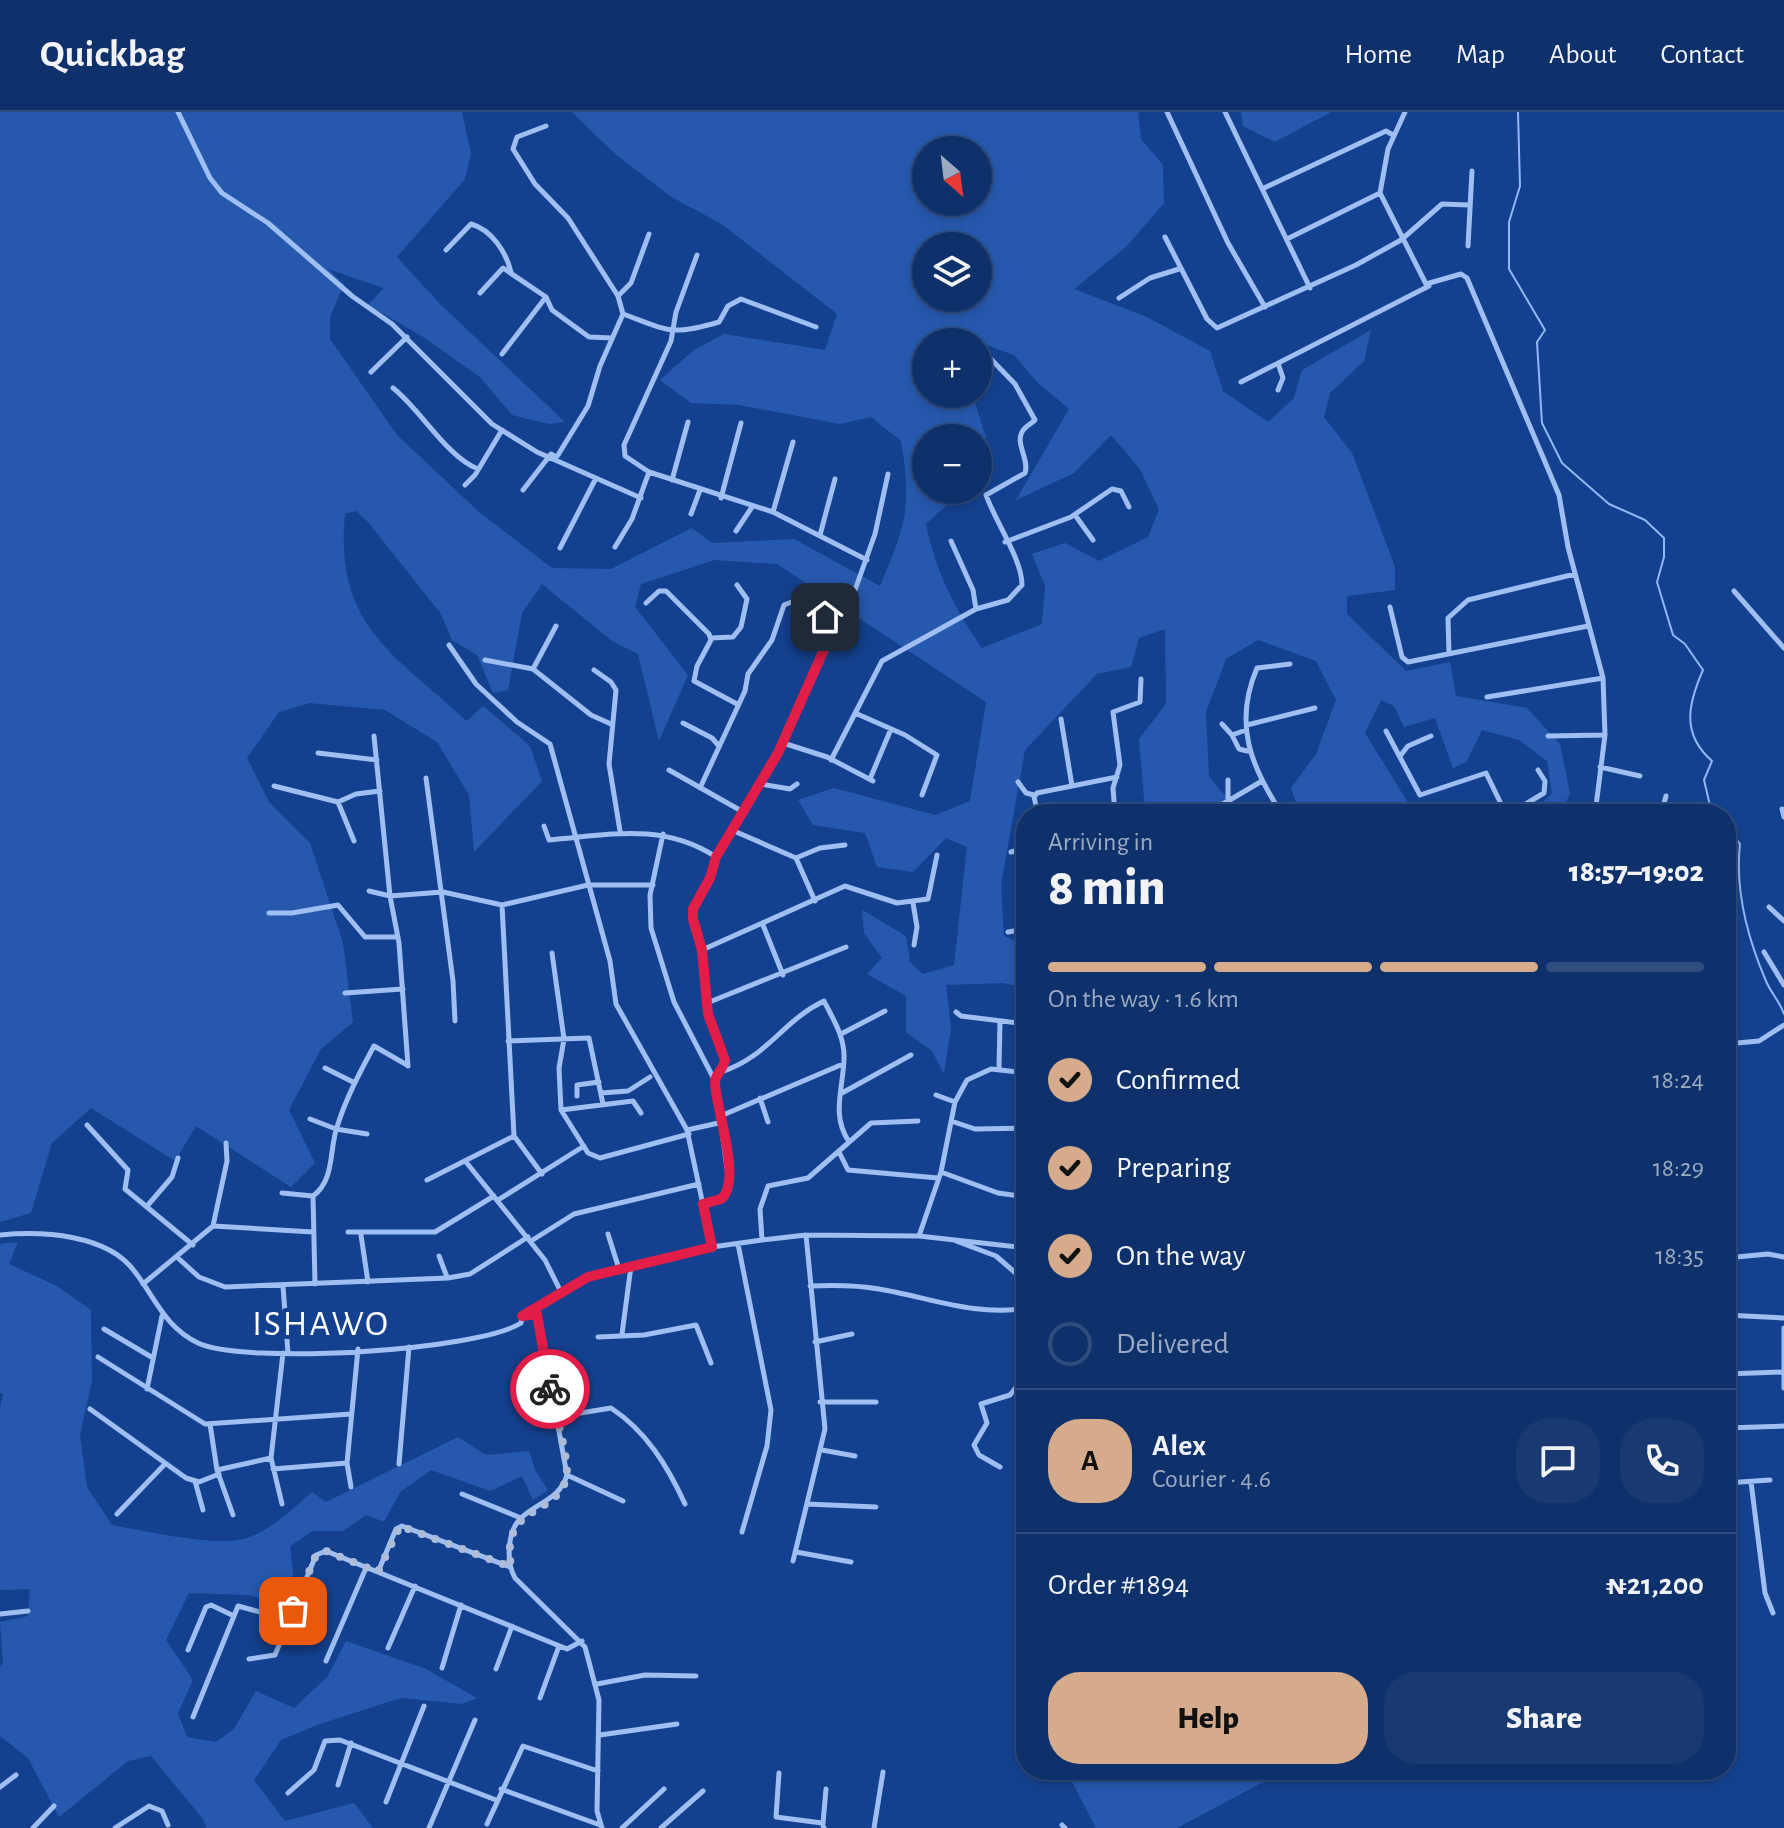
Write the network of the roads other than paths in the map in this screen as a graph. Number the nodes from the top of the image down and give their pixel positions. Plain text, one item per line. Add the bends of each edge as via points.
1 (178, 112) edge
2 (1167, 112) edge
3 (1225, 112) edge
4 (1405, 112) edge
5 (546, 126) dead end
6 (1393, 135) junction
7 (1472, 171) dead end
8 (1264, 188) junction
9 (1380, 193) junction
10 (1469, 205) junction
11 (649, 234) dead end
12 (1165, 237) dead end
13 (1287, 239) junction
14 (1401, 240) junction
15 (1468, 246) dead end
16 (446, 250) dead end
17 (697, 255) dead end
18 (1180, 269) junction
19 (512, 273) junction
20 (1430, 285) junction
21 (1310, 288) junction
22 (480, 293) dead end
23 (618, 296) junction
24 (546, 297) junction
25 (1119, 298) dead end
26 (1265, 308) junction
27 (623, 314) junction
28 (816, 327) dead end
29 (673, 332) junction
30 (407, 337) junction
31 (610, 340) junction
32 (502, 354) dead end
33 (992, 360) edge
34 (1278, 363) junction
35 (371, 372) dead end
36 (1241, 382) dead end
37 (393, 388) dead end
38 (1278, 390) dead end
39 (688, 422) dead end
40 (741, 423) dead end
41 (502, 430) junction
42 (793, 442) dead end
43 (548, 456) junction
44 (478, 469) junction
45 (649, 472) junction
46 (888, 474) dead end
47 (835, 479) dead end
48 (595, 480) junction
49 (672, 480) junction
50 (465, 485) dead end
51 (523, 490) dead end
52 (700, 490) junction
53 (641, 498) junction
54 (721, 498) junction
55 (752, 507) junction
56 (1129, 507) dead end
57 (773, 512) junction
58 (691, 514) dead end
59 (1075, 515) junction
60 (736, 531) dead end
61 (820, 535) junction
62 (1093, 540) dead end
63 (951, 541) dead end
64 (1005, 542) junction
65 (615, 547) dead end
66 (560, 548) dead end
67 (867, 560) junction
68 (1575, 574) junction
69 (737, 585) dead end
70 (1734, 591) dead end
71 (646, 603) dead end
72 (1390, 607) dead end
73 (976, 609) junction
74 (835, 625) junction
75 (556, 626) dead end
76 (1588, 626) junction
77 (711, 638) junction
78 (449, 645) dead end
79 (1784, 648) edge
80 (1449, 654) junction
81 (485, 660) dead end
82 (1290, 664) dead end
83 (533, 669) junction
84 (594, 670) dead end
85 (1603, 678) junction
86 (1141, 679) dead end
87 (1487, 697) dead end
88 (736, 704) junction
89 (1315, 708) dead end
90 (855, 713) junction
91 (1061, 719) dead end
92 (683, 723) dead end
93 (611, 724) junction
94 (1222, 724) dead end
95 (891, 729) junction
96 (1246, 731) junction
97 (1386, 731) dead end
98 (1232, 735) junction
99 (1605, 735) junction
100 (374, 736) dead end
101 (1431, 736) dead end
102 (1548, 736) dead end
103 (783, 743) junction
104 (719, 746) junction
105 (1247, 751) junction
106 (318, 753) dead end
107 (1398, 753) junction
108 (377, 760) junction
109 (831, 760) junction
110 (1600, 767) junction
111 (669, 770) dead end
112 (1538, 770) dead end
113 (1640, 776) dead end
114 (1118, 777) junction
115 (426, 778) dead end
116 (1228, 780) dead end
117 (1262, 781) junction
118 (1018, 782) dead end
119 (761, 784) junction
120 (797, 784) dead end
121 (274, 786) dead end
122 (1072, 786) junction
123 (700, 788) junction
124 (380, 791) junction
125 (922, 795) dead end
126 (1034, 795) junction
127 (1666, 796) dead end
128 (338, 802) junction
129 (1228, 803) joint
130 (1036, 804) edge
131 (1114, 804) edge
132 (1276, 804) edge
133 (1503, 804) edge
134 (1525, 804) edge
135 (1596, 804) edge
136 (1664, 804) edge
137 (1782, 809) dead end
138 (745, 813) junction
139 (1784, 817) edge
140 (544, 826) dead end
141 (620, 831) junction
142 (734, 831) junction
143 (663, 834) junction
144 (577, 838) junction
145 (354, 841) dead end
146 (845, 845) dead end
147 (1016, 851) edge
148 (1011, 852) dead end
149 (937, 855) dead end
150 (716, 857) junction
151 (796, 858) junction
152 (588, 885) junction
153 (653, 885) junction
154 (369, 891) dead end
155 (443, 892) junction
156 (390, 896) junction
157 (815, 901) junction
158 (913, 903) junction
159 (502, 905) junction
160 (1769, 907) dead end
161 (269, 913) dead end
162 (1784, 921) edge
163 (763, 925) junction
164 (1016, 931) edge
165 (1008, 932) dead end
166 (398, 937) junction
167 (914, 945) dead end
168 (846, 947) dead end
169 (702, 950) junction
170 (1764, 952) dead end
171 (552, 953) dead end
172 (783, 975) junction
173 (1784, 985) edge
174 (403, 989) junction
175 (345, 993) dead end
176 (707, 1003) junction
177 (885, 1011) dead end
178 (956, 1012) dead end
179 (455, 1021) dead end
180 (1000, 1021) junction
181 (1016, 1023) edge
182 (1784, 1025) edge
183 (841, 1034) junction
184 (564, 1039) junction
185 (508, 1041) junction
186 (1736, 1043) edge
187 (911, 1055) dead end
188 (843, 1064) junction
189 (325, 1068) dead end
190 (999, 1068) junction
191 (1016, 1071) edge
192 (720, 1072) junction
193 (650, 1077) dead end
194 (715, 1080) junction
195 (599, 1082) junction
196 (355, 1083) junction
197 (601, 1093) junction
198 (842, 1093) junction
199 (936, 1095) dead end
200 (577, 1096) dead end
201 (760, 1098) junction
202 (955, 1102) junction
203 (603, 1104) junction
204 (561, 1110) junction
205 (641, 1113) dead end
206 (310, 1119) dead end
207 (723, 1119) junction
208 (918, 1121) dead end
209 (951, 1121) junction
210 (768, 1122) dead end
211 (87, 1125) dead end
212 (1016, 1128) edge
213 (336, 1129) junction
214 (688, 1132) junction
215 (367, 1134) dead end
216 (514, 1136) junction
217 (849, 1142) junction
218 (226, 1143) dead end
219 (584, 1146) junction
220 (839, 1152) junction
221 (178, 1158) dead end
222 (466, 1162) junction
223 (542, 1174) junction
224 (939, 1175) junction
225 (427, 1180) dead end
226 (699, 1184) junction
227 (282, 1193) dead end
228 (1016, 1195) edge
229 (313, 1196) junction
230 (496, 1198) junction
231 (703, 1204) junction
232 (148, 1205) junction
233 (213, 1226) junction
234 (313, 1232) junction
235 (348, 1232) dead end
236 (608, 1234) dead end
237 (0, 1235) edge
238 (361, 1235) dead end
239 (806, 1235) junction
240 (919, 1236) junction
241 (948, 1237) junction
242 (530, 1239) junction
243 (762, 1240) junction
244 (738, 1244) junction
245 (193, 1245) junction
246 (712, 1247) junction
247 (1016, 1247) edge
248 (439, 1256) dead end
249 (1736, 1257) edge
250 (1784, 1257) edge
251 (178, 1258) junction
252 (631, 1266) junction
253 (619, 1269) junction
254 (1016, 1273) edge
255 (448, 1278) junction
256 (368, 1282) junction
257 (143, 1284) junction
258 (315, 1284) junction
259 (283, 1286) junction
260 (810, 1286) junction
261 (562, 1294) junction
262 (1016, 1309) edge
263 (162, 1315) junction
264 (522, 1316) junction
265 (1736, 1316) edge
266 (1784, 1318) edge
267 (1784, 1328) edge
268 (104, 1329) dead end
269 (622, 1334) junction
270 (852, 1334) dead end
271 (598, 1337) dead end
272 (815, 1342) junction
273 (409, 1347) junction
274 (358, 1349) junction
275 (285, 1353) junction
276 (98, 1357) dead end
277 (153, 1358) junction
278 (711, 1363) dead end
279 (1783, 1372) edge
280 (1736, 1374) edge
281 (1016, 1388) edge
282 (1784, 1388) edge
283 (147, 1389) junction
284 (820, 1402) junction
285 (876, 1402) dead end
286 (90, 1409) dead end
287 (351, 1414) junction
288 (556, 1417) junction
289 (275, 1418) junction
290 (210, 1424) junction
291 (1784, 1426) edge
292 (1736, 1428) edge
293 (822, 1450) junction
294 (855, 1456) dead end
295 (271, 1458) junction
296 (347, 1463) junction
297 (399, 1464) dead end
298 (164, 1465) junction
299 (1000, 1467) dead end
300 (272, 1469) junction
301 (218, 1472) junction
302 (567, 1475) junction
303 (1770, 1480) dead end
304 (195, 1481) junction
305 (1751, 1482) junction
306 (1736, 1483) edge
307 (351, 1487) dead end
308 (462, 1494) dead end
309 (623, 1501) dead end
310 (282, 1504) dead end
311 (685, 1504) dead end
312 (807, 1504) junction
313 (876, 1507) dead end
314 (203, 1510) dead end
315 (117, 1514) dead end
316 (233, 1515) dead end
317 (521, 1518) junction
318 (742, 1532) dead end
319 (796, 1552) junction
320 (793, 1561) dead end
321 (851, 1562) dead end
322 (511, 1567) junction
323 (366, 1568) junction
324 (378, 1572) junction
325 (415, 1586) junction
326 (461, 1605) junction
327 (28, 1611) dead end
328 (1773, 1613) dead end
329 (0, 1614) edge
330 (234, 1616) junction
331 (289, 1620) junction
332 (512, 1626) junction
333 (582, 1641) junction
334 (559, 1646) junction
335 (388, 1648) dead end
336 (188, 1650) dead end
337 (249, 1659) dead end
338 (326, 1661) dead end
339 (442, 1668) dead end
340 (496, 1669) dead end
341 (696, 1676) dead end
342 (597, 1684) junction
343 (540, 1698) dead end
344 (424, 1706) dead end
345 (193, 1717) dead end
346 (475, 1720) dead end
347 (677, 1724) dead end
348 (600, 1735) junction
349 (351, 1743) junction
350 (402, 1763) junction
351 (598, 1771) junction
352 (883, 1772) dead end
353 (779, 1773) dead end
354 (16, 1775) dead end
355 (449, 1782) junction
356 (338, 1785) dead end
357 (0, 1787) edge
358 (501, 1789) junction
359 (664, 1789) dead end
360 (826, 1789) dead end
361 (703, 1791) dead end
362 (288, 1793) dead end
363 (496, 1800) junction
364 (386, 1802) dead end
365 (54, 1806) dead end
366 (487, 1824) dead end
367 (168, 1825) dead end
368 (602, 1826) edge
369 (823, 1826) edge
370 (33, 1828) edge
371 (115, 1828) edge
372 (429, 1828) edge
373 (622, 1828) edge
374 (661, 1828) edge
375 (874, 1828) edge

1 - 30 street via 222,193 268,223
2 - 26 street via 1228,243
3 - 8 street
4 - 6 street
5 - 23 street via 517,137 513,149 535,184 568,218
6 - 8 street via 1386,131
6 - 9 street
7 - 10 street
8 - 13 street
9 - 13 street
9 - 14 street
10 - 14 street via 1442,204
10 - 15 street
11 - 23 street via 631,283
12 - 18 street
13 - 21 street
14 - 20 street
14 - 21 street
16 - 19 street via 471,224 480,227 506,254
17 - 29 street
18 - 25 street via 1150,278
18 - 26 street via 1214,328
19 - 22 street via 499,269
19 - 24 street
20 - 34 street
20 - 68 street via 1461,274 1467,278 1557,488
21 - 26 street
23 - 27 street
24 - 31 street via 552,310 571,325 589,337
24 - 32 street
27 - 29 street
27 - 31 street
28 - 29 street via 737,299 719,322
29 - 45 street via 624,445 628,460
30 - 35 street
30 - 41 street via 483,417
31 - 43 street via 588,406 558,455
33 - 64 street via 1015,384 1035,420 1023,430 1020,443 1028,463 1025,473 986,495
34 - 36 street
34 - 38 street via 1283,378
37 - 44 street
39 - 49 street
40 - 54 street
41 - 43 street
41 - 44 street
42 - 57 street
43 - 48 street
43 - 51 street
44 - 50 street
45 - 49 street
45 - 53 street
46 - 67 street
47 - 61 street
48 - 53 street
48 - 66 street
49 - 52 street
52 - 54 street
52 - 58 street
53 - 65 street
54 - 55 street
55 - 57 street
55 - 60 street
56 - 59 street via 1121,491 1112,489
57 - 61 street
59 - 62 street
59 - 64 street
61 - 67 street
63 - 73 street
64 - 73 street via 1019,563 1022,585 1008,600
67 - 74 street
68 - 76 street
68 - 80 street via 1463,603 1448,618
69 - 77 street via 747,599 741,627 733,637
70 - 79 street
71 - 77 street via 666,591
72 - 80 street via 1405,661
73 - 90 street via 882,661
74 - 88 street via 802,598 784,605 772,640 748,674
74 - 103 street
75 - 83 street
76 - 80 street
76 - 85 street
77 - 88 street via 694,681
78 - 144 street via 476,684 550,744
81 - 83 street
82 - 96 street via 1257,668
83 - 93 street via 591,715
84 - 93 street via 615,687
85 - 87 street
85 - 99 street
86 - 114 street via 1140,702 1113,712
88 - 104 street
89 - 96 street
90 - 95 street
90 - 109 street
91 - 122 street
92 - 104 street
93 - 141 street via 609,764
94 - 98 street
95 - 109 street via 872,780
95 - 125 street via 938,757
96 - 98 street
96 - 105 street
97 - 107 street
98 - 105 street via 1239,749
99 - 102 street
99 - 110 street
100 - 108 street
101 - 107 street
103 - 109 street
103 - 119 street
104 - 123 street
105 - 117 street
106 - 108 street
107 - 133 street via 1422,797 1488,774
108 - 124 street
110 - 113 street
110 - 135 street
111 - 123 street
112 - 134 street via 1544,793
114 - 122 street
114 - 131 street
115 - 155 street
116 - 129 street
117 - 129 street
117 - 132 street
118 - 126 street
119 - 120 street via 790,789
119 - 138 street
121 - 128 street
122 - 126 street
123 - 138 street
124 - 128 street
124 - 156 street
126 - 130 street
127 - 136 street
128 - 145 street
137 - 139 street
138 - 142 street
140 - 144 street via 549,840
141 - 143 street
141 - 144 street
142 - 150 street
142 - 151 street
143 - 150 street
143 - 153 street
144 - 152 street
146 - 151 street
147 - 148 street
149 - 158 street via 930,897
150 - 169 street via 693,909
151 - 157 street
152 - 153 street
152 - 159 street
152 - 214 street via 618,1010
153 - 194 street via 651,928 672,996
154 - 156 street
155 - 156 street
155 - 159 street
155 - 179 street
156 - 166 street
157 - 158 street via 849,886 897,903
157 - 163 street
158 - 167 street
159 - 185 street
160 - 162 street
161 - 166 street via 338,905 365,937
163 - 169 street
163 - 172 street
164 - 165 street
166 - 174 street
168 - 172 street
169 - 176 street
170 - 173 street
171 - 184 street
172 - 176 street
174 - 175 street
174 - 196 street via 408,1066 374,1046
176 - 192 street via 725,1060
177 - 183 street
178 - 180 street
180 - 181 street
180 - 190 street
182 - 186 street via 1759,1041
183 - 188 street
183 - 192 street via 824,1001 801,1011 754,1057
184 - 185 street
184 - 195 street via 589,1038
184 - 204 street
185 - 216 street
187 - 198 street
188 - 198 street
188 - 201 street
189 - 196 street
190 - 191 street
190 - 202 street via 973,1075
192 - 194 street
193 - 197 street via 628,1091
194 - 207 street
195 - 197 street
195 - 200 street via 577,1085
196 - 213 street
197 - 203 street
198 - 217 street via 838,1119
199 - 202 street
201 - 207 street
201 - 210 street
202 - 209 street
203 - 204 street
203 - 205 street via 636,1102
204 - 219 street
206 - 213 street
207 - 214 street
207 - 231 street via 729,1183 721,1199
208 - 217 street via 871,1123
209 - 212 street via 985,1130
209 - 224 street
211 - 232 street via 128,1170 125,1189
213 - 215 street
213 - 229 street via 325,1186
214 - 219 street via 600,1158
214 - 226 street
216 - 222 street
216 - 223 street
217 - 220 street
218 - 233 street
219 - 223 street
220 - 224 street via 848,1170
220 - 243 street via 803,1180 767,1188 760,1209
221 - 232 street via 172,1177
222 - 225 street
222 - 230 street
223 - 230 street
224 - 228 street
224 - 240 street
226 - 231 street
226 - 242 street via 574,1214
227 - 229 street
229 - 234 street
230 - 235 street via 435,1232
230 - 242 street
231 - 246 street
232 - 245 street
233 - 234 street
233 - 245 street
234 - 258 street
236 - 253 street
237 - 257 street via 43,1234 107,1249 127,1262
238 - 256 street
239 - 240 street
239 - 243 street
239 - 260 street
240 - 241 street
241 - 247 street
241 - 254 street via 996,1256
242 - 255 street via 470,1274
242 - 261 street
243 - 244 street
244 - 246 street
244 - 318 street via 771,1410 767,1446
245 - 251 street
246 - 252 street
248 - 255 street
249 - 250 street
251 - 257 street
251 - 259 street via 214,1285
252 - 253 street
252 - 269 street
253 - 261 street via 588,1277
255 - 256 street
256 - 258 street
257 - 263 street
258 - 259 street
259 - 275 street
260 - 262 street via 852,1285 968,1308
260 - 272 street
261 - 264 street
263 - 275 street via 202,1345 229,1352
263 - 277 street
264 - 273 street via 513,1328 487,1337
264 - 288 street via 538,1317
265 - 266 street
267 - 279 street
268 - 277 street
269 - 271 street
269 - 278 street via 696,1325
270 - 272 street
272 - 284 street
273 - 274 street
273 - 297 street
274 - 275 street
274 - 287 street
275 - 289 street
276 - 283 street
277 - 283 street
279 - 280 street
279 - 282 street
281 - 299 street via 1010,1395 981,1404 987,1423 974,1445 979,1455
283 - 290 street
284 - 285 street
284 - 293 street
286 - 298 street
287 - 289 street
287 - 296 street
288 - 302 street
288 - 311 street via 608,1407 628,1419 652,1445
289 - 290 street
289 - 295 street
290 - 301 street
291 - 292 street
293 - 294 street
293 - 312 street
295 - 300 street
295 - 301 street
296 - 300 street
296 - 307 street
298 - 304 street
298 - 315 street
300 - 310 street
301 - 304 street
301 - 316 street
302 - 309 street
302 - 317 street via 559,1491
303 - 305 street
304 - 314 street
305 - 306 street
305 - 328 street via 1765,1593
308 - 317 street
312 - 313 street
312 - 319 street
317 - 322 street via 512,1538
319 - 320 street
319 - 321 street
322 - 324 street via 402,1526
322 - 333 street via 522,1586
323 - 324 street
323 - 331 street via 326,1551 316,1555
323 - 338 street
324 - 325 street
325 - 326 street
325 - 335 street
326 - 332 street
326 - 339 street
327 - 329 street
330 - 331 street via 240,1605
330 - 336 street via 206,1607
330 - 345 street
331 - 337 street via 275,1655
332 - 334 street
332 - 340 street
333 - 334 street via 567,1649
333 - 342 street
334 - 343 street
341 - 342 street via 645,1675
342 - 348 street
344 - 350 street
346 - 355 street
347 - 348 street
348 - 351 street
349 - 350 street
349 - 356 street
349 - 362 street via 325,1741 314,1770
350 - 355 street
350 - 364 street
351 - 358 street via 526,1745 519,1748
351 - 368 street
352 - 375 street
353 - 369 street via 776,1817
354 - 357 street
355 - 363 street
355 - 372 street
358 - 363 street
358 - 368 street
359 - 373 street
360 - 369 street
361 - 374 street
363 - 366 street
365 - 370 street
367 - 371 street via 162,1811 149,1806

